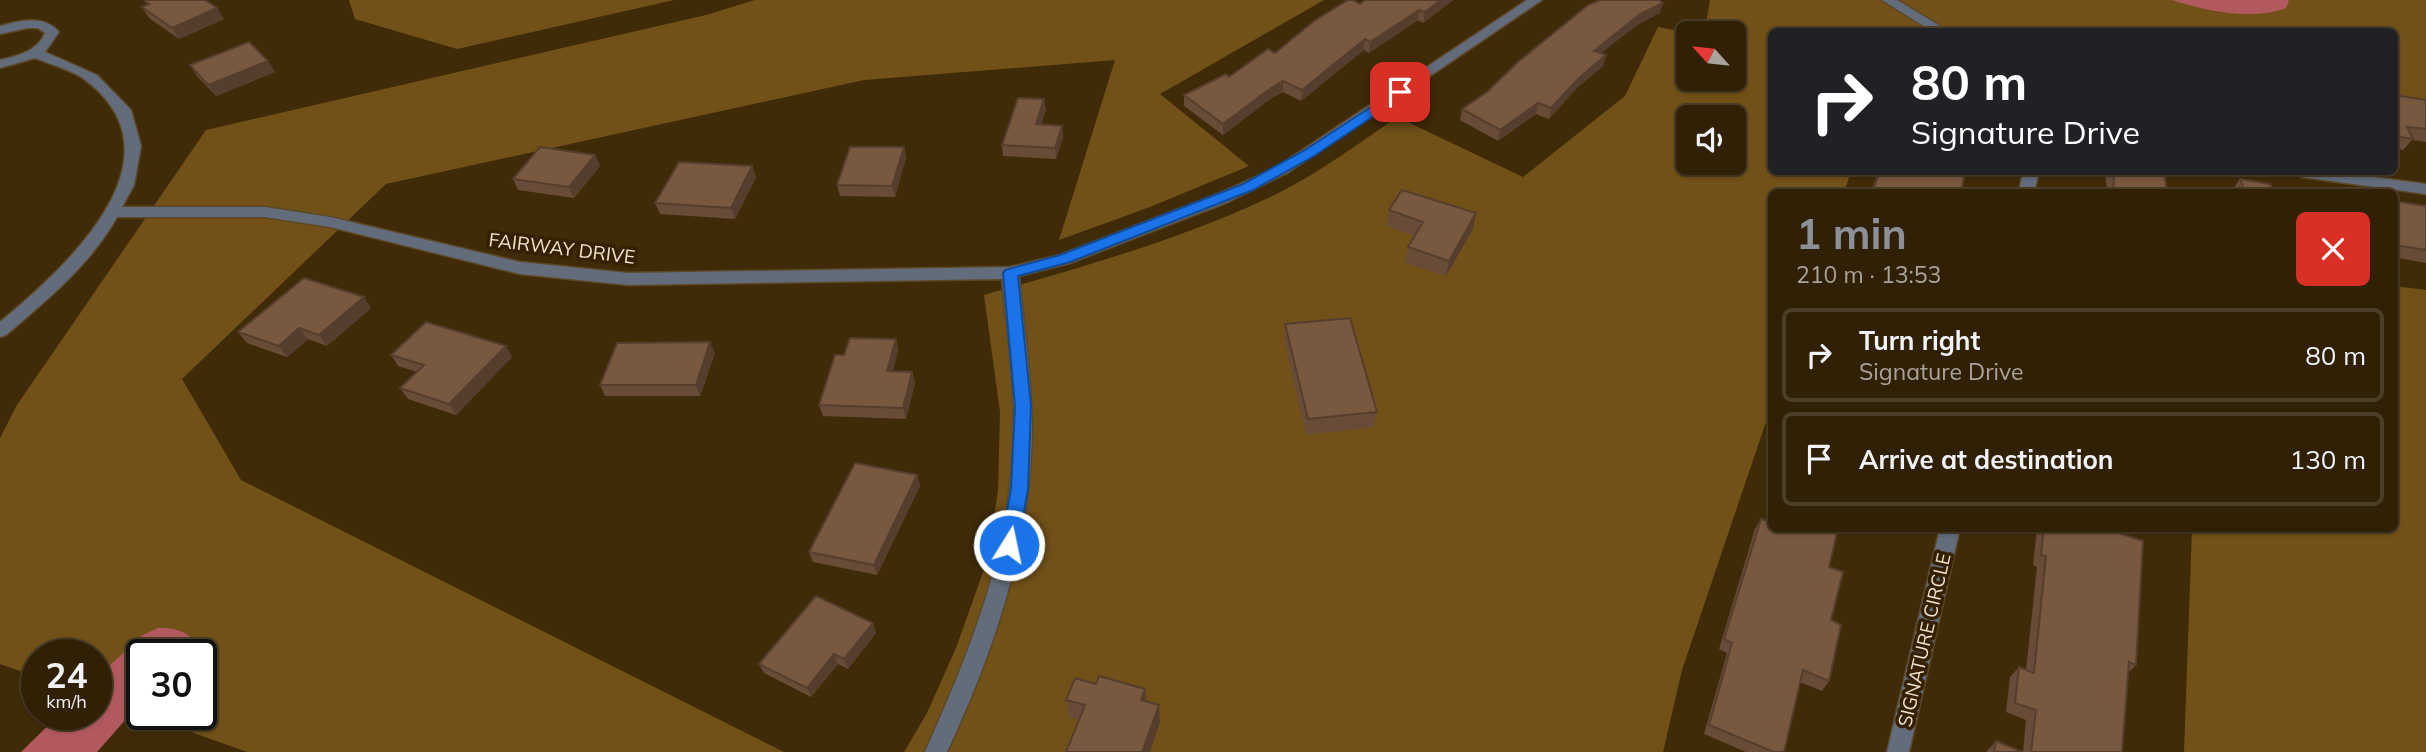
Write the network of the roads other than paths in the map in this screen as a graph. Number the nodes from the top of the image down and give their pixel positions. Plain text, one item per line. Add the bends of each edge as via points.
1 (1536, 0) edge
2 (1888, 0) edge
3 (1937, 28) edge
4 (0, 30) edge
5 (34, 52) junction
6 (0, 64) edge
7 (2324, 175) edge
8 (2426, 189) edge
9 (114, 212) junction
10 (1010, 273) junction
11 (0, 331) edge
12 (1949, 532) edge
13 (936, 752) edge
14 (1898, 752) edge

1 - 10 street, FAIRWAY DRIVE via 1282,170 1223,198 1089,249
2 - 3 street
4 - 5 street via 28,24 48,27 51,38
5 - 6 street
5 - 9 street via 96,79 112,91 122,107 136,144 133,165
7 - 8 street
9 - 10 street, FAIRWAY DRIVE via 279,213 520,268 628,279
9 - 11 street via 74,265
10 - 13 street via 1023,406 1019,489 1006,560 983,643
12 - 14 street, SIGNATURE CIRCLE

